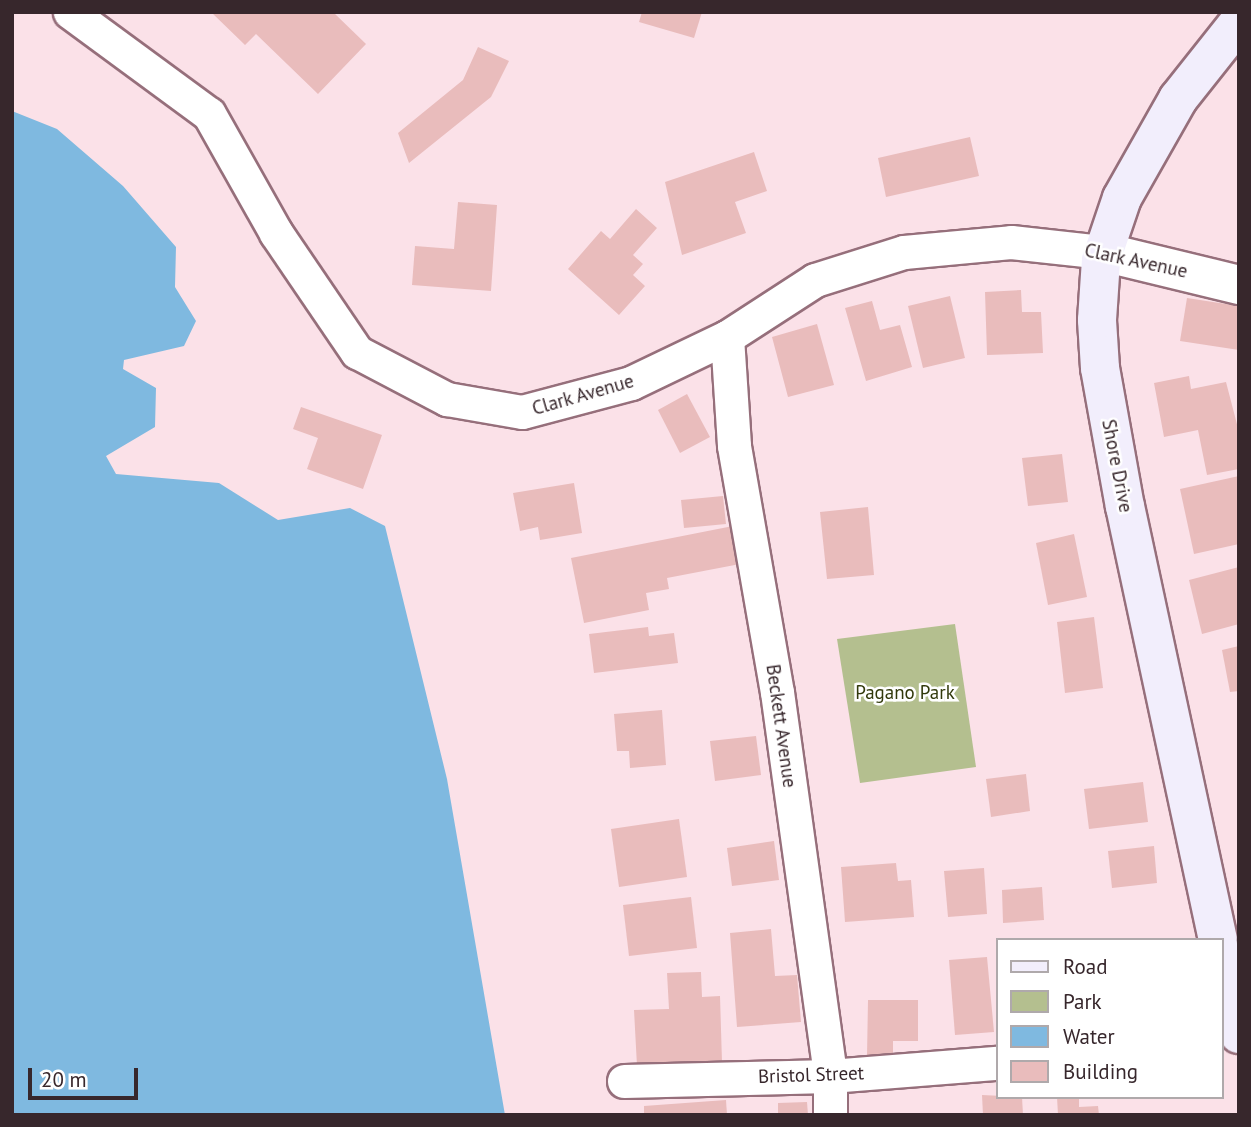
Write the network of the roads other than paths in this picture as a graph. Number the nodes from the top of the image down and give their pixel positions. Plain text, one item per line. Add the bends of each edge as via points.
1 (71, 12) edge
2 (1239, 22) edge
3 (1103, 252) junction
4 (1239, 285) edge
5 (727, 337) junction
6 (1218, 938) edge
7 (1223, 962) edge
8 (1239, 1037) edge
9 (996, 1063) edge
10 (830, 1076) junction
11 (624, 1081) dead end
12 (830, 1115) edge

1 - 5 street, Clark Avenue via 209,114 276,233 357,352 447,399 523,412 631,383
2 - 3 main road, Shore Drive via 1151,142
3 - 4 street, Clark Avenue
3 - 5 street, Clark Avenue via 1011,242 904,251 815,280
3 - 6 main road, Shore Drive via 1097,320 1105,400
5 - 10 street, Beckett Avenue via 734,446 777,692
7 - 8 main road
9 - 10 street, Bristol Street
10 - 11 street, Bristol Street
10 - 12 street, Beckett Avenue

